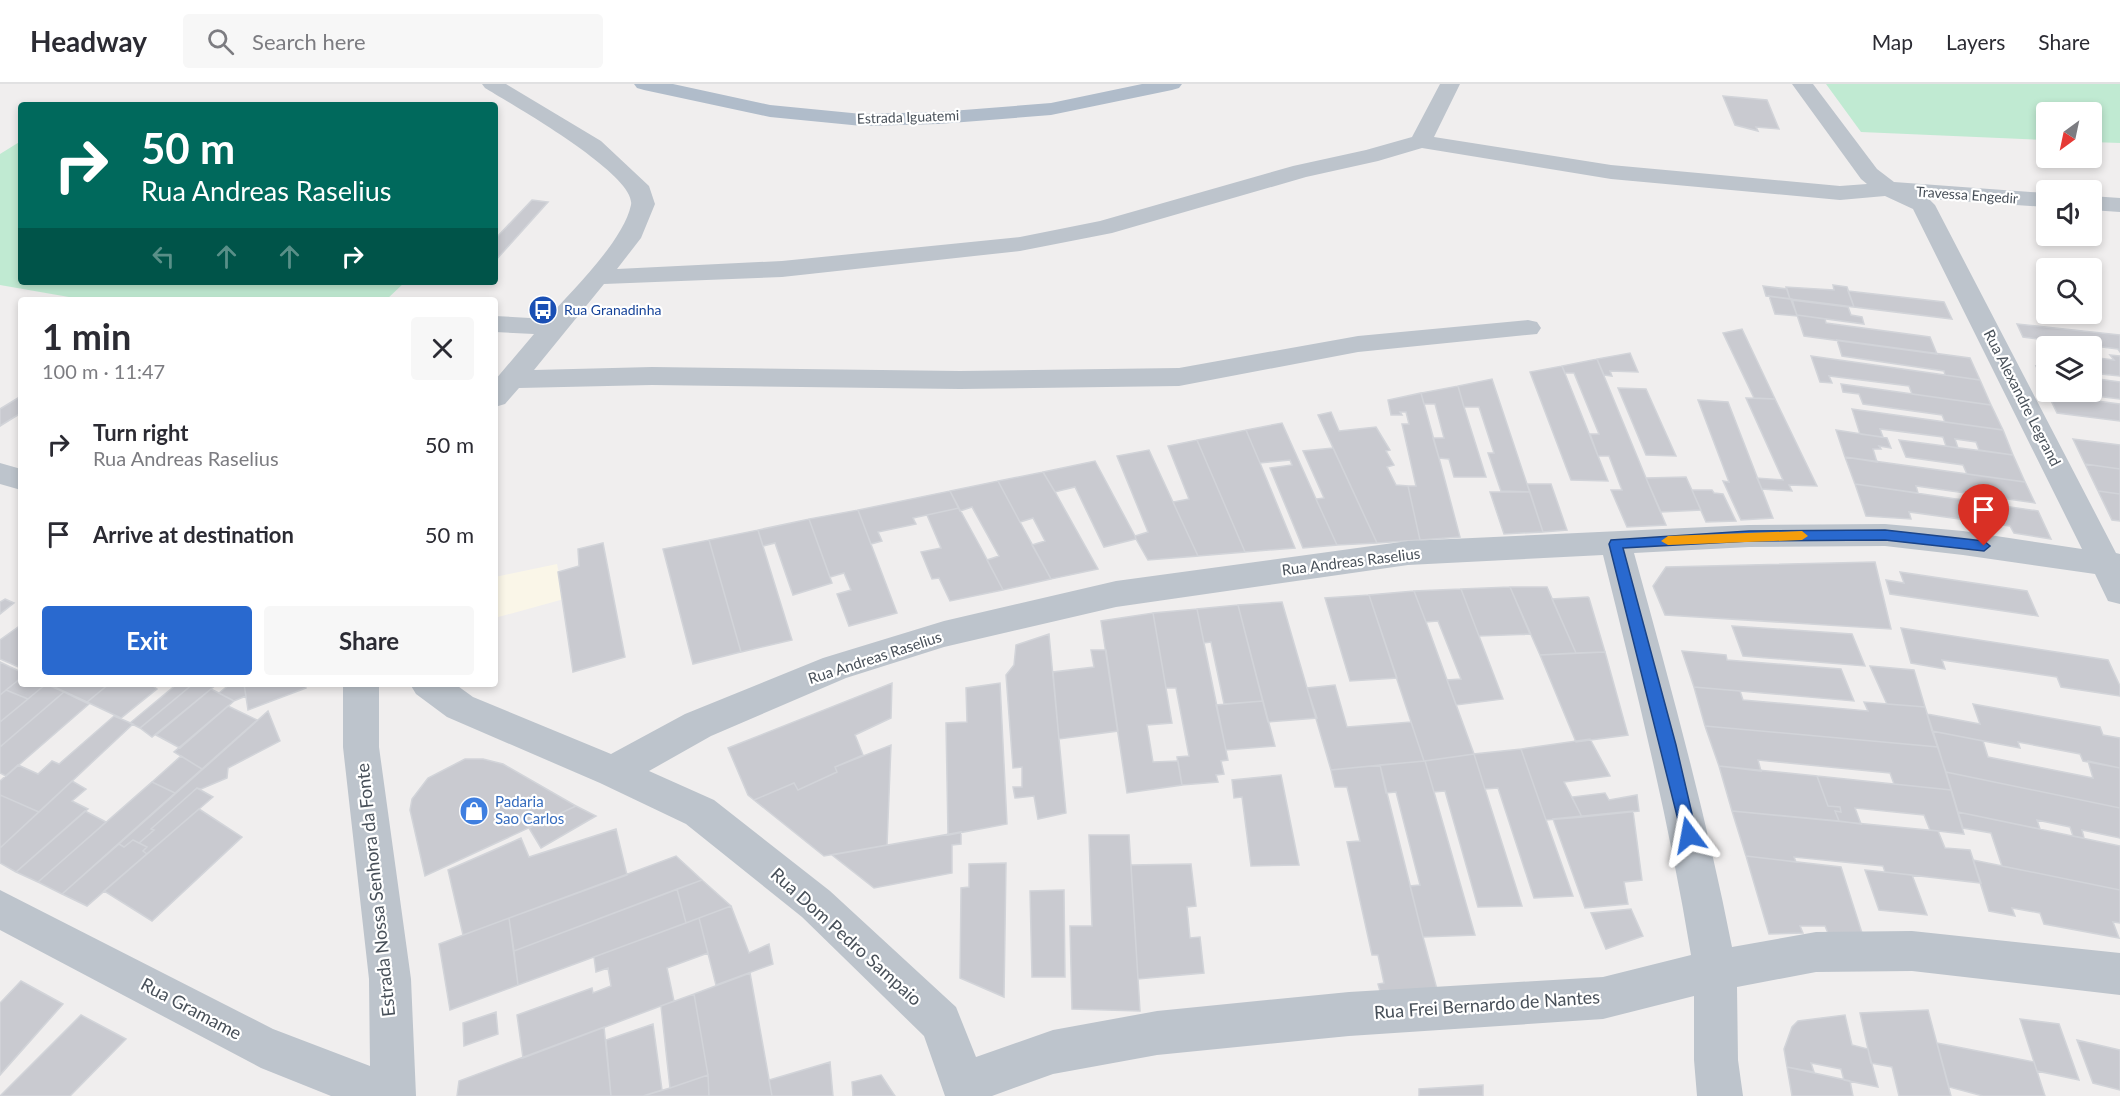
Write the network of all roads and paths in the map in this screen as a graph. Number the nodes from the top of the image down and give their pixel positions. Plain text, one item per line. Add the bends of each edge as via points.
1 (492, 84) edge
2 (644, 84) edge
3 (1172, 84) edge
4 (1450, 84) edge
5 (1802, 84) edge
6 (1421, 141) junction
7 (1888, 189) junction
8 (2036, 199) edge
9 (2102, 204) edge
10 (2120, 205) edge
11 (597, 277) junction
12 (498, 324) edge
13 (555, 327) junction
14 (1528, 328) dead end
15 (503, 388) edge
16 (0, 473) edge
17 (18, 479) edge
18 (1616, 544) junction
19 (2115, 574) edge
20 (361, 687) edge
21 (432, 687) edge
22 (614, 772) junction
23 (0, 909) edge
24 (1715, 970) junction
25 (2120, 974) edge
26 (965, 1090) edge
27 (388, 1096) edge
28 (393, 1096) edge
29 (1720, 1096) edge

1 - 11 street via 593,146 641,191 643,204 629,238
2 - 3 main road, Estrada Iguatemi via 770,111 862,120 1051,109
4 - 6 street
5 - 7 street via 1869,174
6 - 7 street, Travessa Engedir via 1611,172 1840,193
6 - 11 street via 1103,228 1020,244 782,269
7 - 8 street, Travessa Engedir
7 - 19 street, Rua Alexandre Legrand via 1923,205
9 - 10 street
11 - 13 street
12 - 13 street
13 - 15 street
14 - 15 street via 1358,344 1179,377 960,380 652,376
16 - 17 street
18 - 19 street, Rua Andreas Raselius via 1749,536 1885,535
18 - 22 street, Rua Andreas Raselius via 1408,553 1116,594 944,634 835,668 698,725
18 - 24 street via 1669,745
20 - 28 street, Estrada Nossa Senhora da Fonte via 361,747 390,978
21 - 22 street, Rua Dom Pedro Sampaio via 460,707
22 - 26 street, Rua Dom Pedro Sampaio via 700,812 816,904 941,1022
23 - 27 street, Rua Gramame via 261,1046
24 - 25 street, Rua Frei Bernardo de Nantes via 1816,952 1912,951
24 - 26 street, Rua Frei Bernardo de Nantes via 1603,998 1349,1014 1157,1033 1053,1052
24 - 29 street

